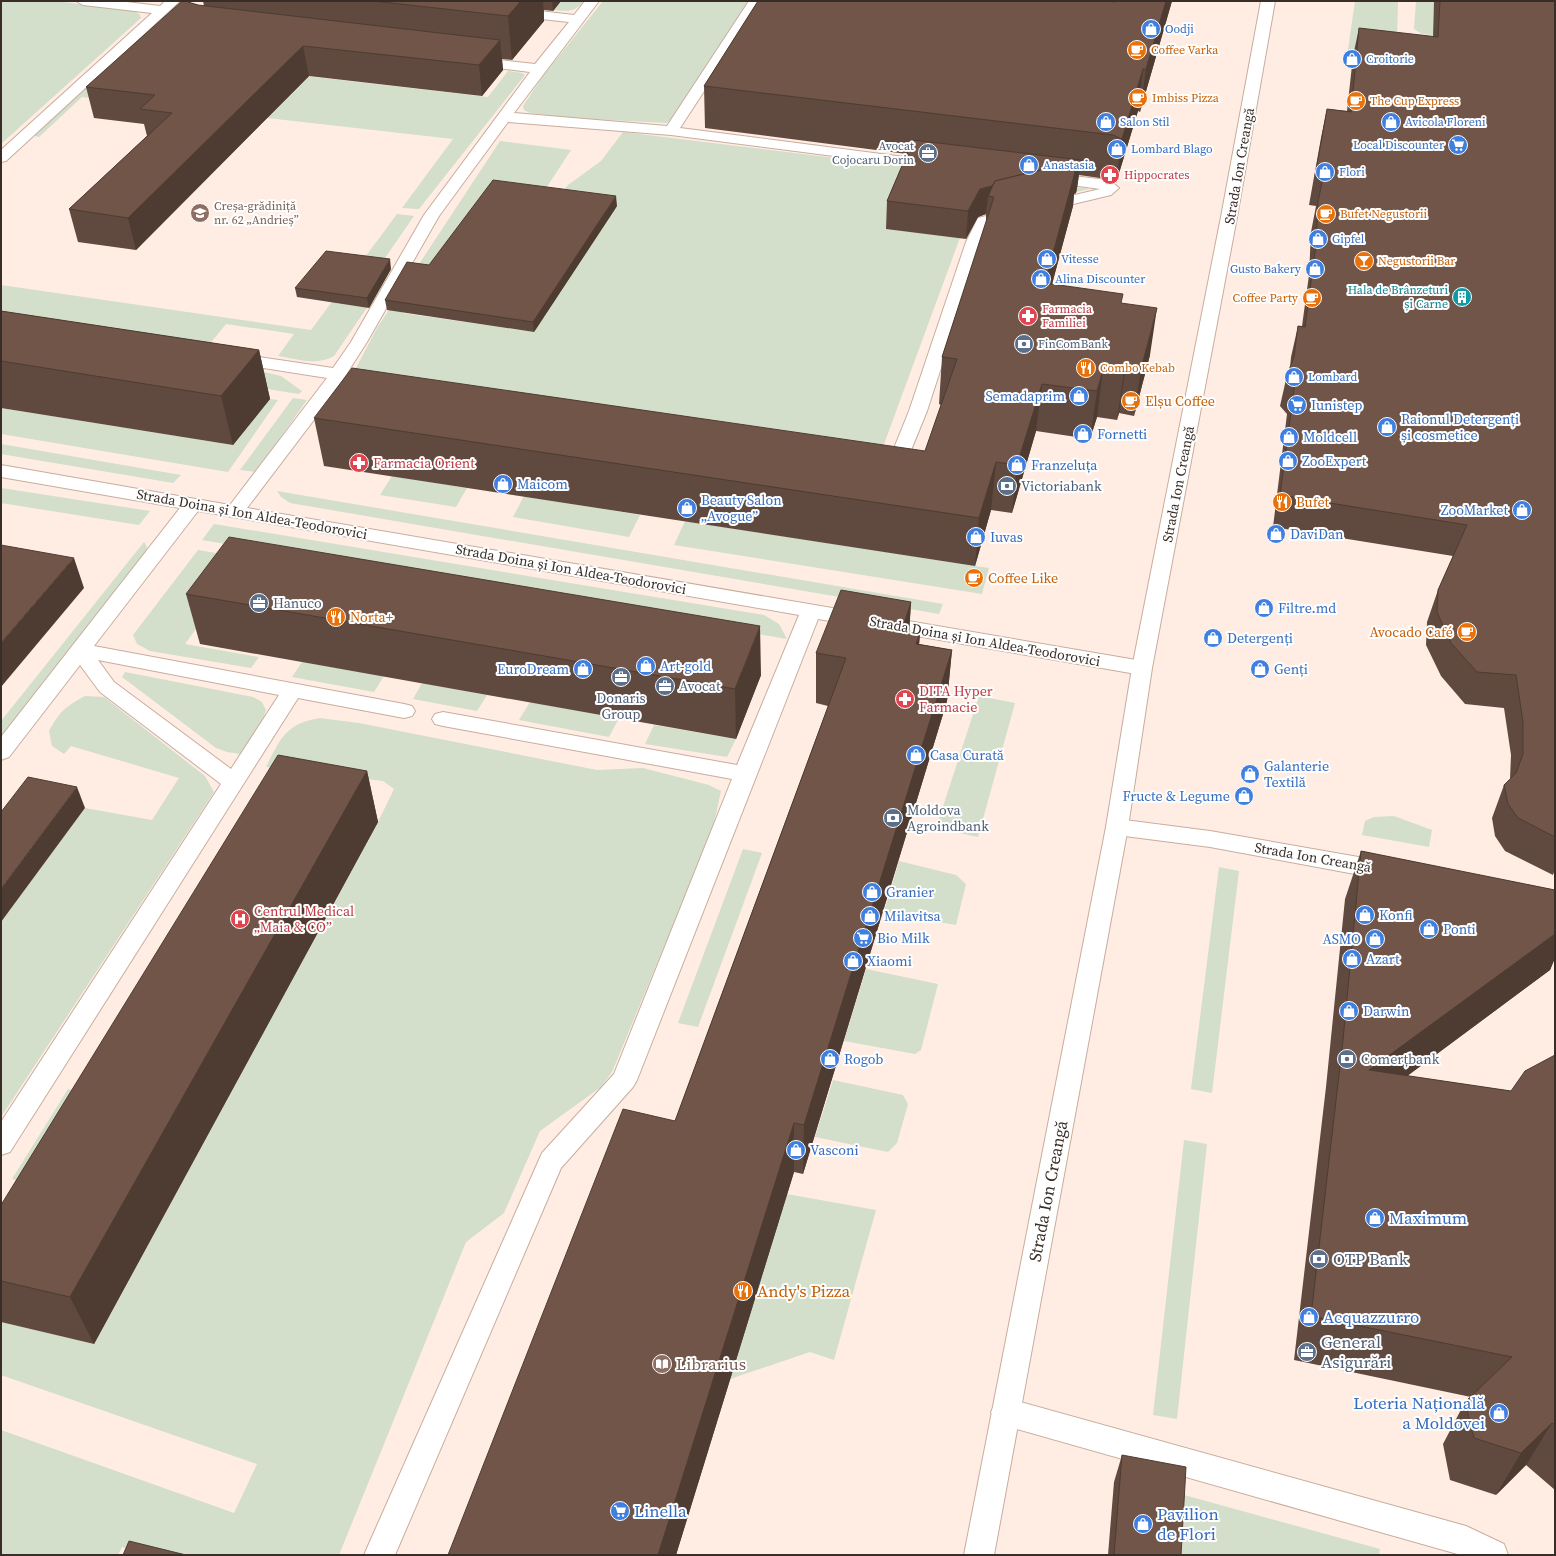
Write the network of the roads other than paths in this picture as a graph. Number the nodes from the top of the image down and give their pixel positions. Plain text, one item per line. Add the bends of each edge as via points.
1 (83, 1) edge
2 (592, 1) edge
3 (756, 1) edge
4 (1268, 1) edge
5 (168, 6) edge
6 (497, 10) edge
7 (577, 19) junction
8 (458, 60) edge
9 (539, 69) junction
10 (504, 117) junction
11 (671, 131) junction
12 (1, 158) edge
13 (946, 166) edge
14 (1031, 176) edge
15 (216, 356) edge
16 (337, 374) junction
17 (322, 398) junction
18 (373, 406) edge
19 (1, 471) edge
20 (872, 478) edge
21 (194, 504) junction
22 (234, 511) junction
23 (811, 611) junction
24 (80, 650) junction
25 (1142, 668) junction
26 (293, 690) junction
27 (404, 711) dead end
28 (443, 719) dead end
29 (1, 752) edge
30 (745, 774) junction
31 (234, 782) junction
32 (1117, 827) junction
33 (1404, 874) edge
34 (1, 1144) edge
35 (1006, 1412) junction
36 (378, 1555) edge
37 (980, 1555) edge
38 (1493, 1555) edge

1 - 5 main road
2 - 7 main road
3 - 11 main road
4 - 25 main road, Strada Ion Creangă
5 - 12 main road
6 - 7 main road
7 - 9 main road
8 - 9 main road
9 - 10 main road
10 - 11 main road
10 - 16 main road via 432,215
11 - 13 main road
14 - 20 main road via 1107,185 1111,188 1106,192 984,221 974,242 918,411 898,460 886,472
15 - 16 main road
16 - 17 main road
17 - 18 main road
17 - 22 main road
19 - 21 main road, Strada Doina și Ion Aldea-Teodorovici
21 - 22 main road, Strada Doina și Ion Aldea-Teodorovici
21 - 24 main road
22 - 23 main road, Strada Doina și Ion Aldea-Teodorovici
23 - 25 main road, Strada Doina și Ion Aldea-Teodorovici
23 - 30 main road
24 - 26 main road
24 - 29 main road
24 - 31 main road via 107,687
25 - 32 main road, Strada Ion Creangă
26 - 27 main road
26 - 31 main road
28 - 30 main road
30 - 36 main road via 624,1080 551,1161
31 - 34 main road
32 - 33 main road, Strada Ion Creangă via 1210,839
32 - 35 main road, Strada Ion Creangă
35 - 37 main road, Strada Ion Creangă
35 - 38 main road via 1437,1532 1466,1541

